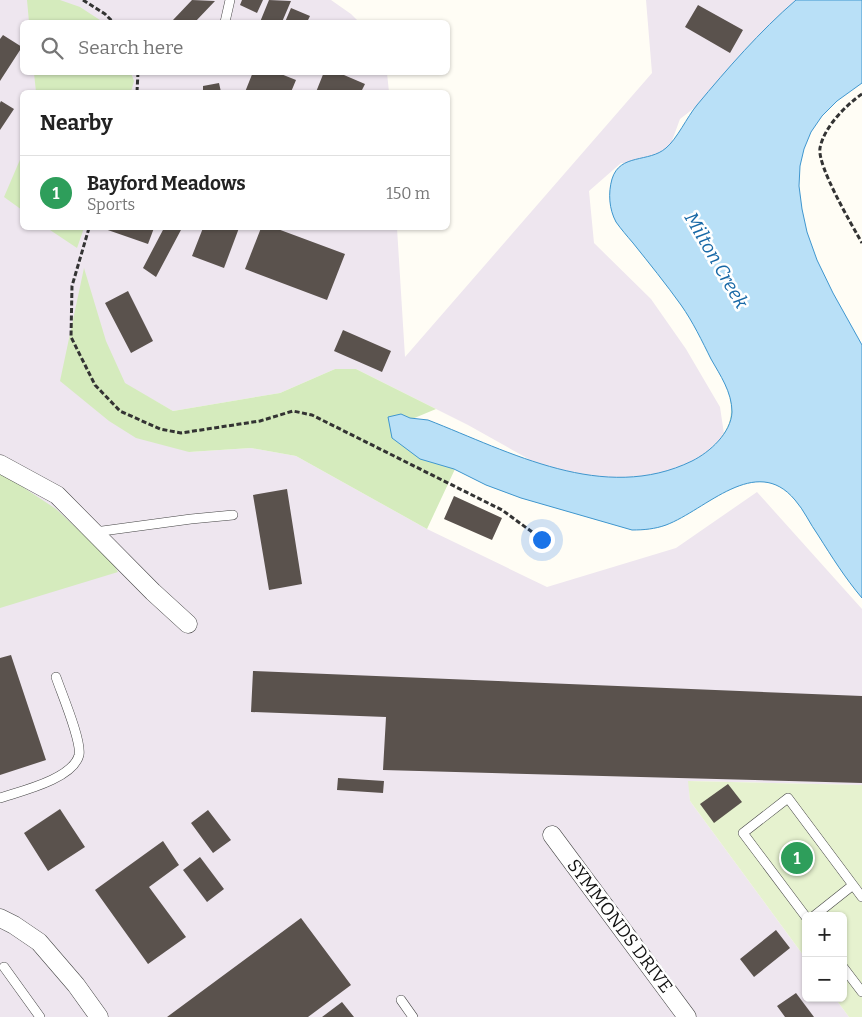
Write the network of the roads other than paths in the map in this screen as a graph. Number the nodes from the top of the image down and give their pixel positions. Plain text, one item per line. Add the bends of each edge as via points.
1 (230, 0) edge
2 (225, 20) edge
3 (0, 464) edge
4 (234, 515) dead end
5 (95, 532) junction
6 (188, 624) dead end
7 (56, 677) dead end
8 (0, 798) edge
9 (552, 835) dead end
10 (853, 885) junction
11 (862, 897) edge
12 (802, 912) edge
13 (819, 912) edge
14 (0, 918) edge
15 (4, 967) dead end
16 (847, 972) edge
17 (862, 992) edge
18 (401, 1000) dead end
19 (40, 1017) edge
20 (99, 1017) edge
21 (413, 1017) edge
22 (687, 1017) edge

1 - 2 lane
3 - 5 street via 57,495
4 - 5 lane
5 - 6 street
7 - 8 lane via 78,738 79,754 71,767 59,776
9 - 22 street, SYMMONDS DRIVE
10 - 11 lane
10 - 12 lane via 788,798 743,832
10 - 13 lane
14 - 20 street via 39,942
15 - 19 lane
16 - 17 lane
18 - 21 lane

